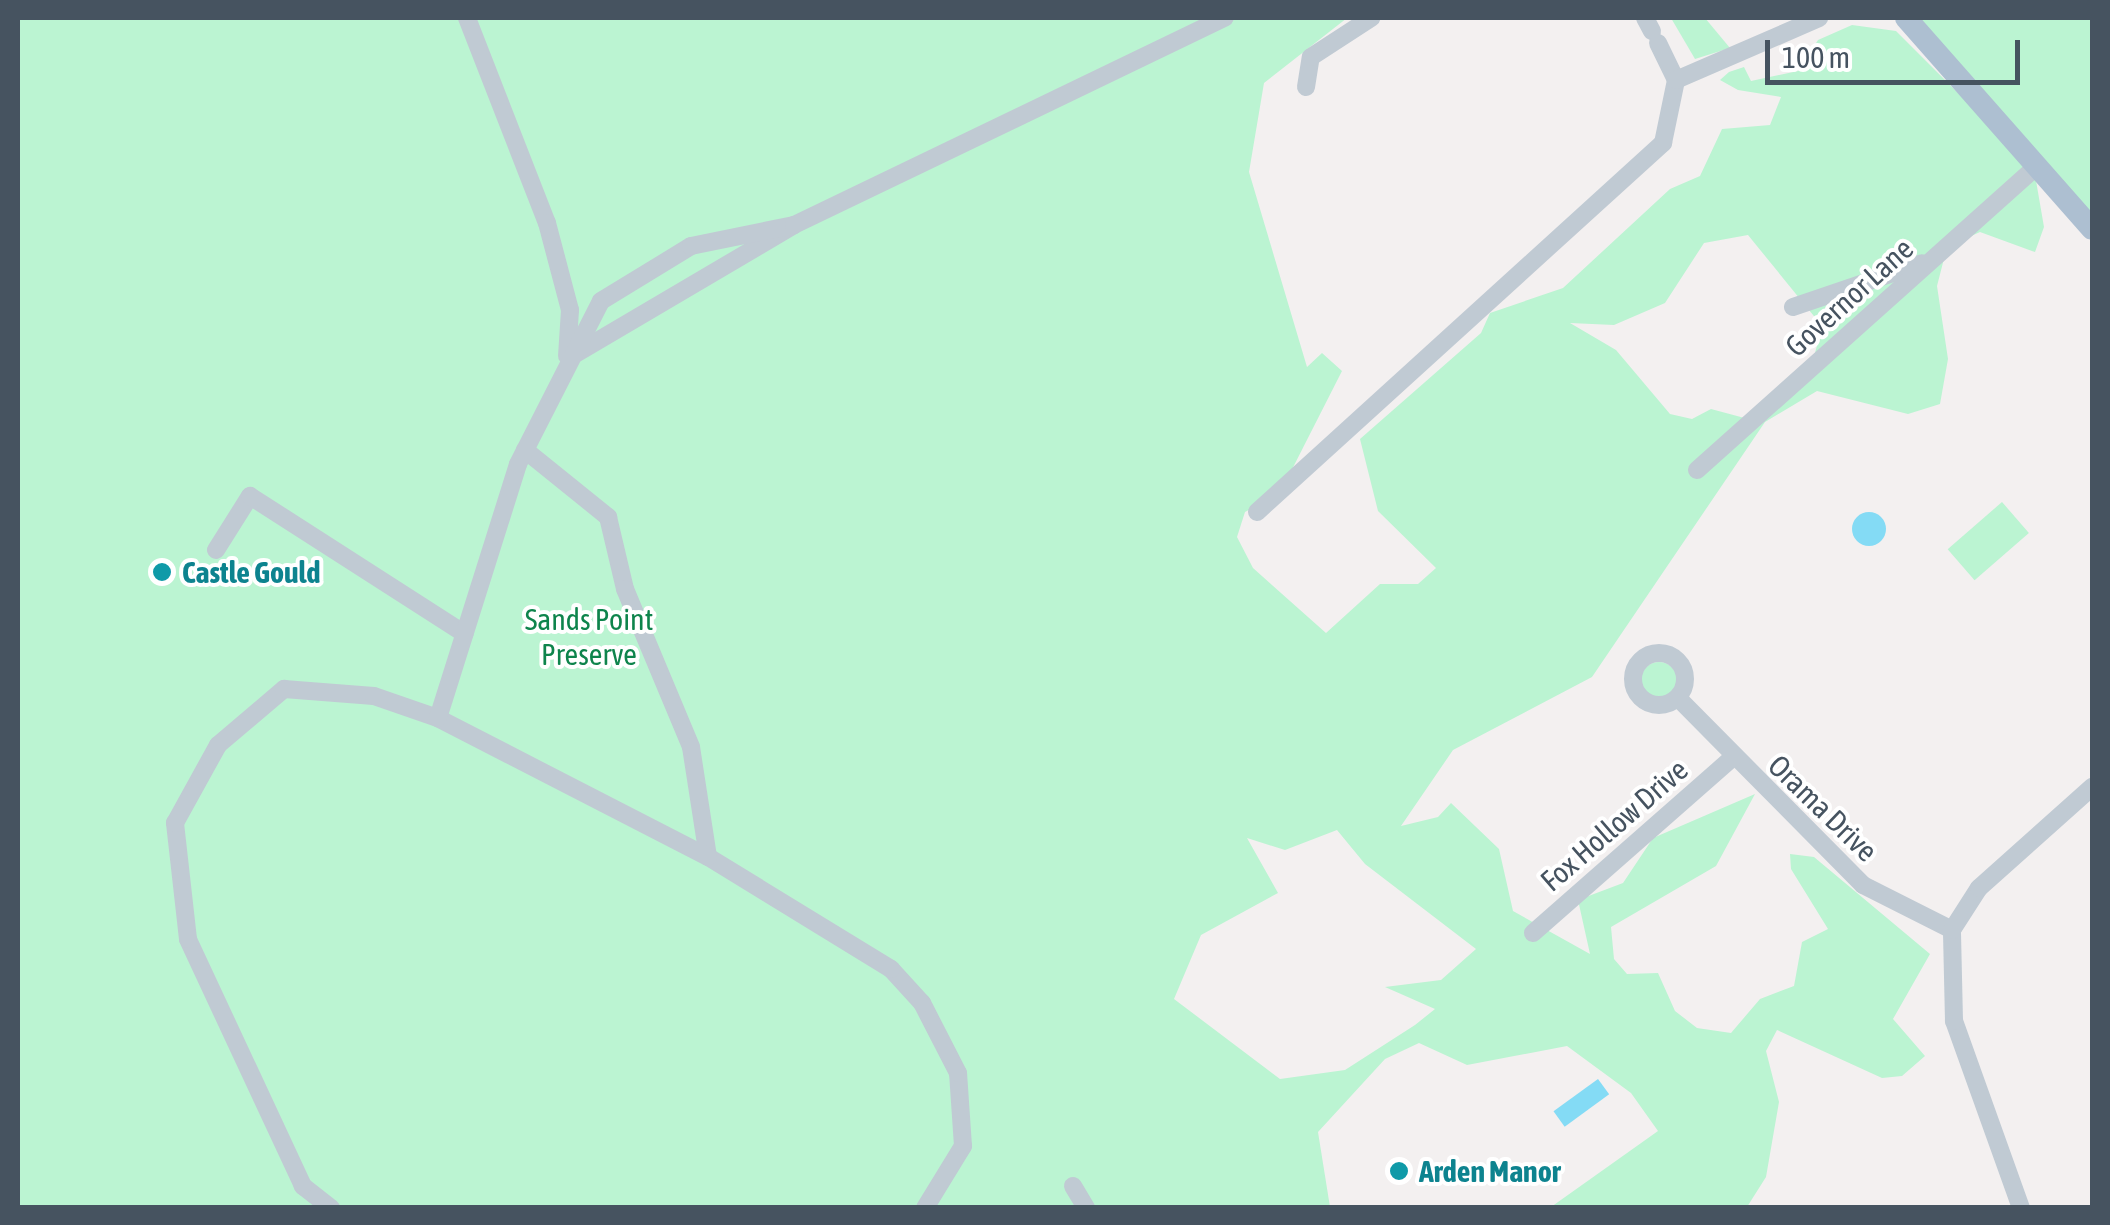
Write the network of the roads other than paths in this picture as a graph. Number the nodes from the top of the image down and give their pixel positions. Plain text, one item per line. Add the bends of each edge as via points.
1 (468, 18) edge
2 (1225, 18) edge
3 (1371, 18) edge
4 (1819, 18) edge
5 (1906, 18) edge
6 (1652, 31) edge
7 (1676, 80) junction
8 (1306, 87) dead end
9 (2038, 166) junction
10 (794, 225) junction
11 (2092, 229) edge
12 (1932, 260) junction
13 (1793, 307) dead end
14 (567, 362) junction
15 (525, 450) junction
16 (1697, 470) dead end
17 (1257, 512) dead end
18 (216, 550) dead end
19 (465, 634) junction
20 (1678, 698) dead end
21 (438, 718) junction
22 (1732, 758) junction
23 (2092, 787) edge
24 (708, 857) junction
25 (1952, 930) junction
26 (1532, 934) dead end
27 (303, 1186) junction
28 (1073, 1186) dead end
29 (313, 1208) edge
30 (331, 1208) edge
31 (924, 1208) edge
32 (1086, 1208) edge
33 (2022, 1208) edge

1 - 14 street via 547,223 570,310
2 - 10 street
3 - 8 street via 1311,57
4 - 7 street
5 - 9 main road
6 - 7 street
7 - 17 street via 1663,143
9 - 11 main road
9 - 12 street, Governor Lane
10 - 14 street via 778,242 604,330
10 - 14 street via 691,246 601,301
12 - 13 street
12 - 16 street, Governor Lane
14 - 15 street
15 - 19 street
15 - 24 street via 608,517 625,589 690,747
18 - 19 street via 250,496
19 - 21 street
20 - 22 street, Orama Drive
21 - 24 street
21 - 27 street via 374,696 284,689 218,745 181,802 174,838 188,939
22 - 25 street, Orama Drive via 1864,884
22 - 26 street, Fox Hollow Drive
23 - 25 street via 1979,888
24 - 31 street via 891,969 947,1042 963,1146
25 - 33 street via 1954,1021
27 - 29 street
27 - 30 street
28 - 32 street

